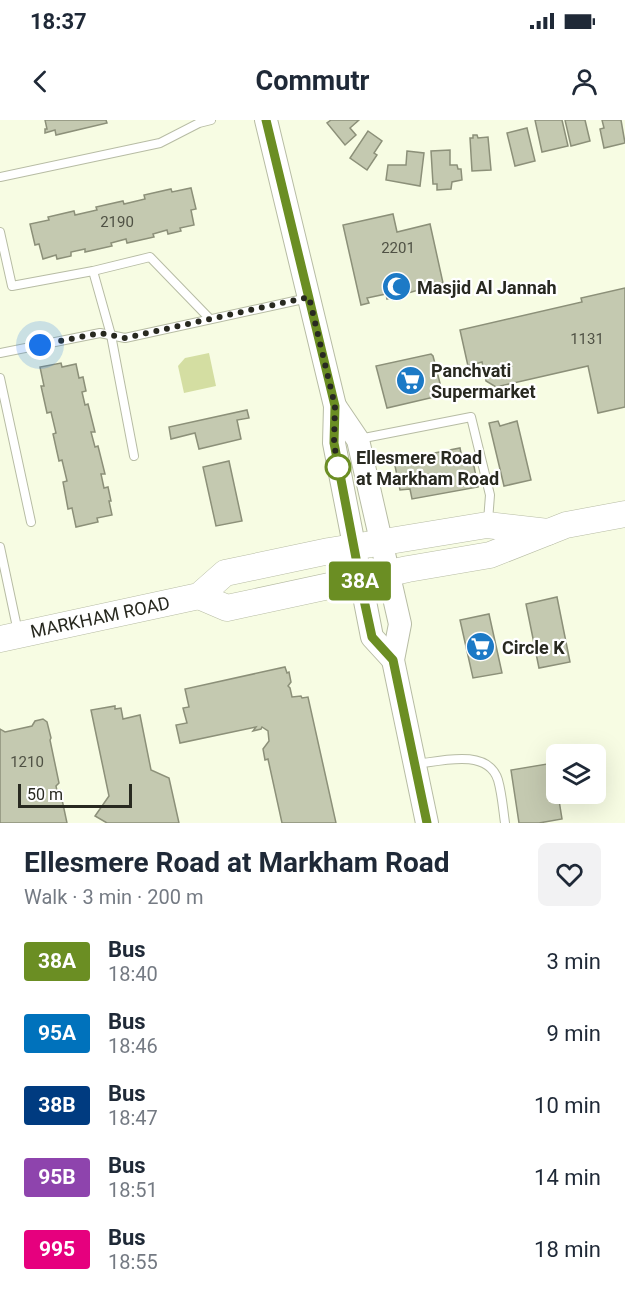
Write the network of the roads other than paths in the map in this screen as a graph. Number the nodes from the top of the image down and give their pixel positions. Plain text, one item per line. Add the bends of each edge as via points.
1 (211, 120) edge
2 (266, 120) edge
3 (0, 177) edge
4 (0, 232) edge
5 (93, 270) junction
6 (309, 297) junction
7 (210, 319) junction
8 (111, 335) junction
9 (0, 353) edge
10 (0, 378) edge
11 (335, 406) junction
12 (358, 440) junction
13 (134, 456) dead end
14 (625, 514) edge
15 (31, 522) dead end
16 (487, 525) junction
17 (548, 532) junction
18 (381, 541) junction
19 (353, 546) junction
20 (0, 547) edge
21 (388, 574) junction
22 (360, 579) junction
23 (200, 596) junction
24 (9, 637) edge
25 (393, 660) junction
26 (415, 764) junction
27 (427, 823) edge
28 (505, 823) edge

1 - 3 lane via 160,143
2 - 6 main road
4 - 5 lane via 12,286
5 - 7 lane via 150,257
5 - 8 lane
6 - 7 lane
6 - 11 main road
7 - 8 lane via 125,338
8 - 9 lane via 100,333
8 - 13 lane
10 - 15 lane
11 - 12 main road
11 - 19 main road via 334,443
12 - 16 lane via 471,417 489,495
12 - 18 main road
14 - 17 main road
16 - 17 main road
16 - 18 main road
17 - 21 main road via 490,555
18 - 19 main road
18 - 21 main road
19 - 22 main road
19 - 23 main road via 225,573
20 - 24 lane
21 - 22 main road
21 - 25 main road via 400,624
22 - 23 main road via 227,608
22 - 25 main road via 372,637
23 - 24 main road, MARKHAM ROAD
25 - 26 main road
26 - 27 main road
26 - 28 lane via 469,758 483,762 497,778

